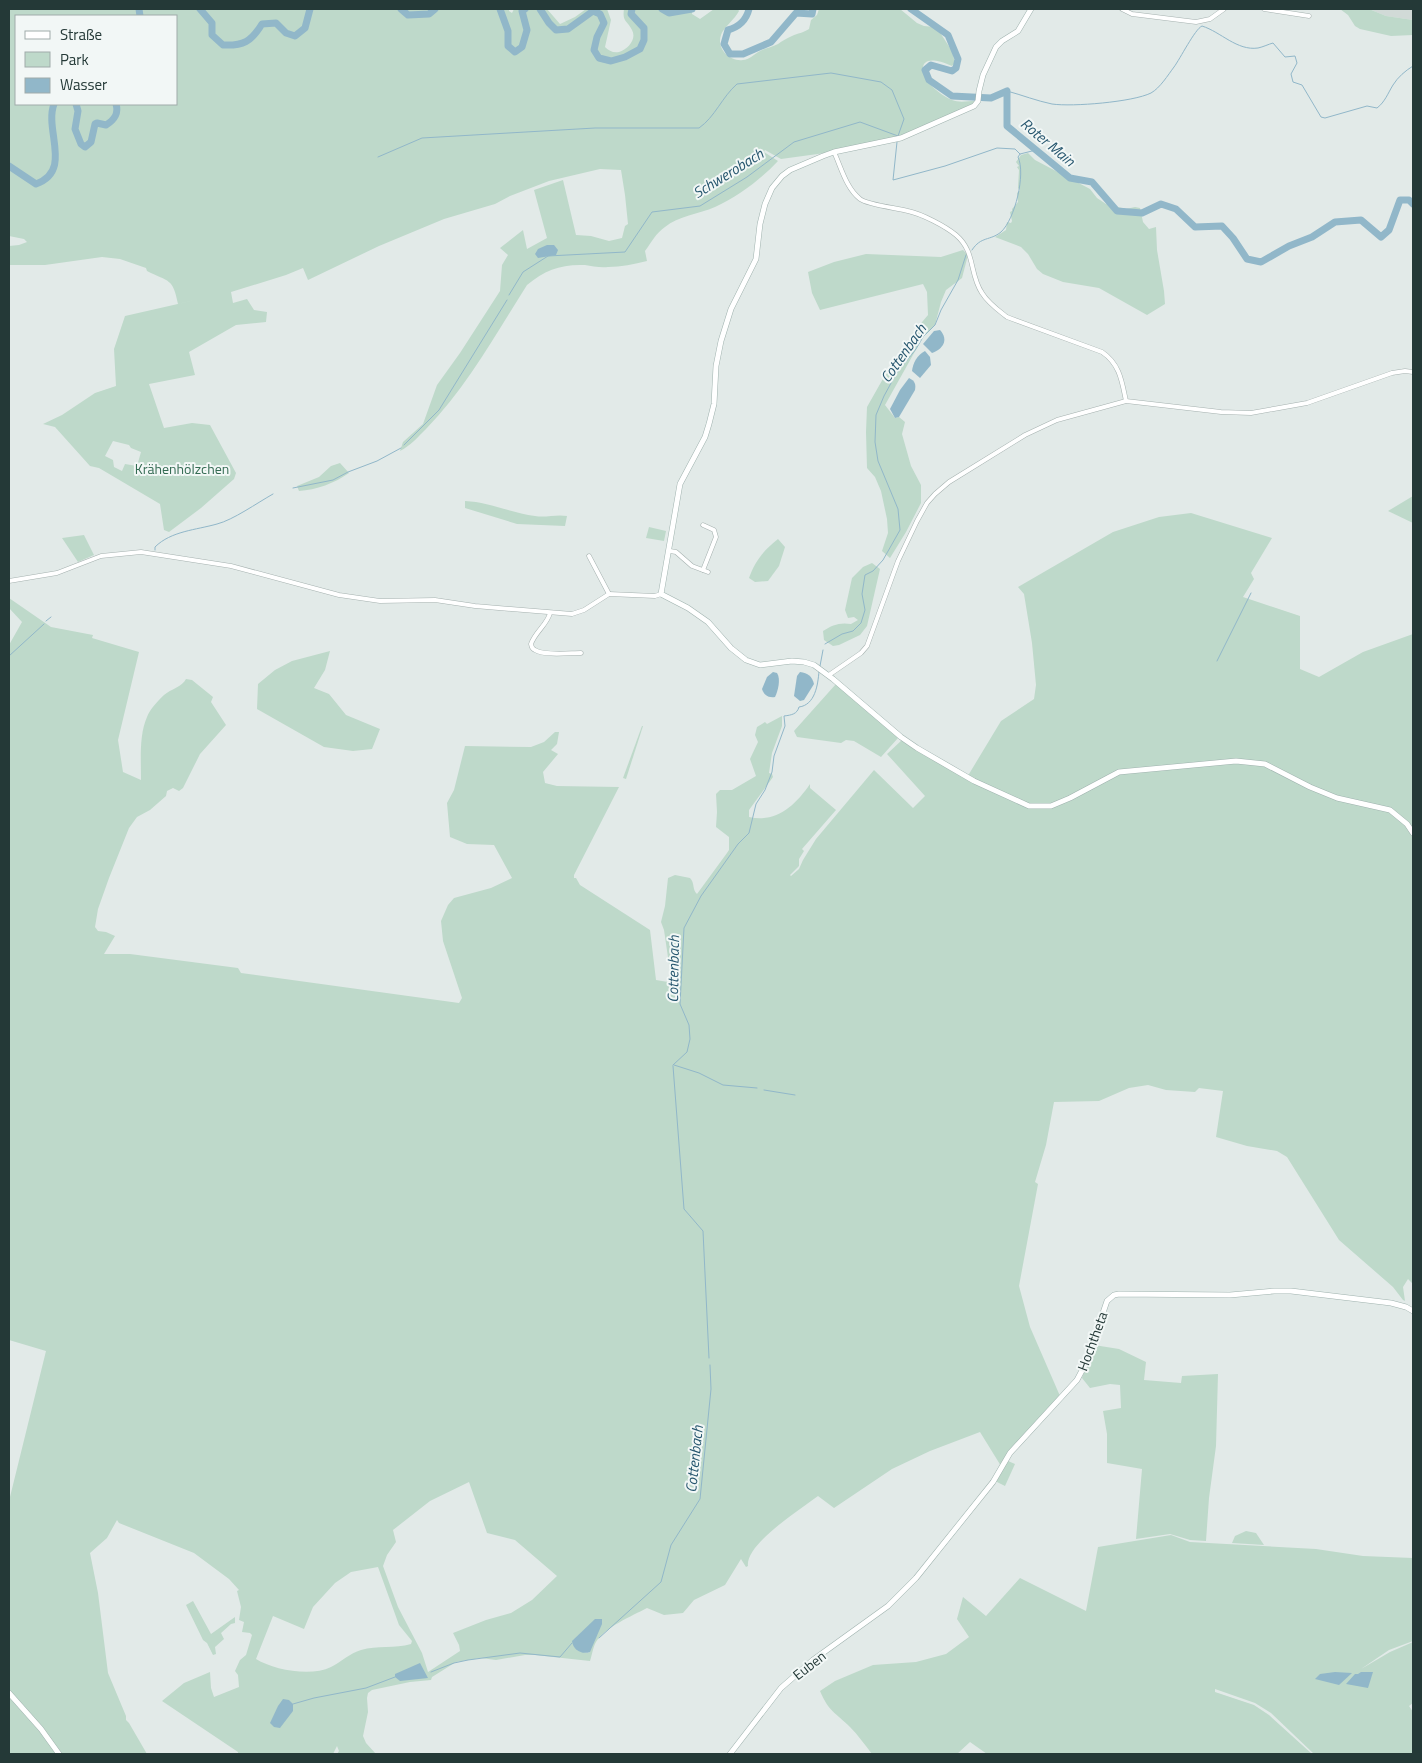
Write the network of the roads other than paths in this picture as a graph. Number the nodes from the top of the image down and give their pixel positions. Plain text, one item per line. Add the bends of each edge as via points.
1 (1031, 9) edge
2 (1122, 9) edge
3 (1224, 9) edge
4 (1264, 9) edge
5 (1309, 16) dead end
6 (834, 152) junction
7 (1413, 372) edge
8 (1126, 401) junction
9 (703, 525) dead end
10 (670, 551) junction
11 (589, 556) dead end
12 (9, 581) edge
13 (609, 594) junction
14 (661, 594) junction
15 (550, 613) junction
16 (581, 653) dead end
17 (829, 675) junction
18 (1413, 833) edge
19 (1413, 1311) edge
20 (904, 1591) joint
21 (9, 1693) edge
22 (59, 1754) edge
23 (730, 1754) edge

1 - 6 street via 1020,29 996,48 984,75 978,104 901,138
2 - 3 street via 1132,14 1196,22 1210,19
4 - 5 street
6 - 8 street via 846,181 861,200 911,211 958,236 971,255 981,293 1000,312 1110,358 1118,368
6 - 10 street via 786,173 767,197 756,259 731,309 721,341 710,424 680,484
7 - 8 street via 1392,372 1307,403 1250,413
8 - 17 street via 1057,420 1024,435 935,494 917,521 898,561 867,646
9 - 10 street via 714,530 716,537 705,571
10 - 14 street
11 - 13 street
12 - 15 street via 57,573 101,556 141,552 231,566 339,595 380,601 435,600
13 - 14 street
13 - 15 street via 578,612
14 - 17 street via 708,622 731,648 750,663 804,662
15 - 16 street via 532,639 532,648 554,653
17 - 18 street via 917,748 974,781 1029,806 1051,806 1119,772 1236,761 1265,764 1337,798 1390,810
19 - 20 street, Hochtheta via 1378,1301 1290,1291 1230,1295 1114,1295 1107,1301 1077,1380 1015,1448 993,1482
20 - 23 street, Euben via 797,1673 781,1688
21 - 22 street

